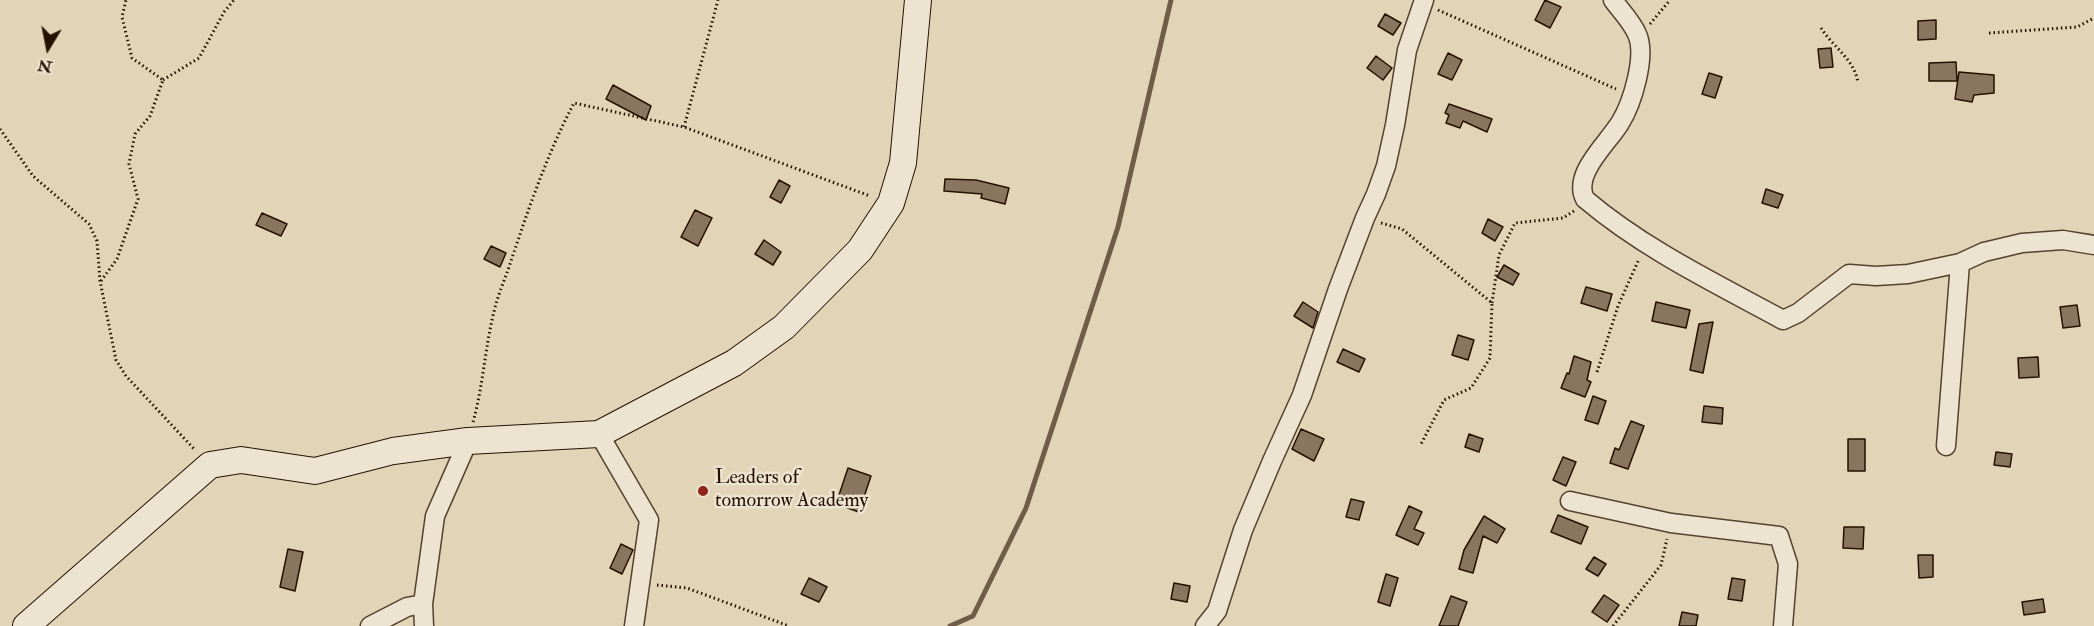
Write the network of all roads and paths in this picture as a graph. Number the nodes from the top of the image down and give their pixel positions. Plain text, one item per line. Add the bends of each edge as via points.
1 (126, 0) edge
2 (234, 0) edge
3 (718, 0) edge
4 (918, 0) edge
5 (1613, 0) edge
6 (1670, 0) edge
7 (1423, 1) edge
8 (2094, 18) edge
9 (1821, 28) dead end
10 (1989, 33) dead end
11 (1638, 35) junction
12 (163, 80) junction
13 (1858, 83) dead end
14 (1629, 104) junction
15 (684, 127) junction
16 (0, 129) edge
17 (1588, 202) junction
18 (891, 203) junction
19 (1365, 218) junction
20 (1646, 243) junction
21 (2094, 245) edge
22 (1960, 263) junction
23 (100, 281) junction
24 (1491, 303) junction
25 (1597, 372) dead end
26 (599, 434) junction
27 (468, 441) junction
28 (1421, 444) dead end
29 (1946, 446) dead end
30 (210, 465) junction
31 (1570, 501) dead end
32 (1671, 523) junction
33 (639, 583) junction
34 (423, 604) junction
35 (26, 626) edge
36 (370, 626) edge
37 (424, 626) edge
38 (634, 626) edge
39 (789, 626) edge
40 (1205, 626) edge
41 (1613, 626) edge
42 (1784, 626) edge

1 - 12 path via 122,17 132,58
2 - 12 path via 200,58
3 - 15 path
4 - 18 street via 903,163
5 - 11 street
6 - 11 path
7 - 14 path via 1615,89
7 - 19 street via 1407,50 1386,166
8 - 10 path via 2078,27
9 - 13 path via 1854,68
11 - 14 street via 1641,61
12 - 23 path via 150,116 135,134 129,164 138,199 117,260
14 - 17 street via 1621,123 1584,176 1582,194
15 - 18 path
15 - 27 path via 574,103 530,204 496,303
16 - 23 path via 33,176 89,224 97,241
17 - 20 street
17 - 24 path via 1563,218 1515,223 1498,255
18 - 26 street via 860,250 784,327 734,363
19 - 24 path via 1402,229
19 - 40 street via 1302,395 1244,530 1217,610
20 - 22 street via 1782,320 1798,313 1849,274 1908,274
20 - 25 path via 1618,306
21 - 22 street via 2063,240 2022,243 1984,252
22 - 29 street
23 - 30 path via 116,360 126,376
24 - 28 path via 1490,358 1471,388 1444,400
26 - 27 street
26 - 33 street via 649,520
27 - 30 street via 393,451 315,471 241,460
27 - 34 street via 435,516
30 - 35 street
31 - 32 street
32 - 41 path via 1661,565
32 - 42 street via 1779,537 1788,564
33 - 38 street
33 - 39 path via 687,588
34 - 36 street via 407,607
34 - 37 street

